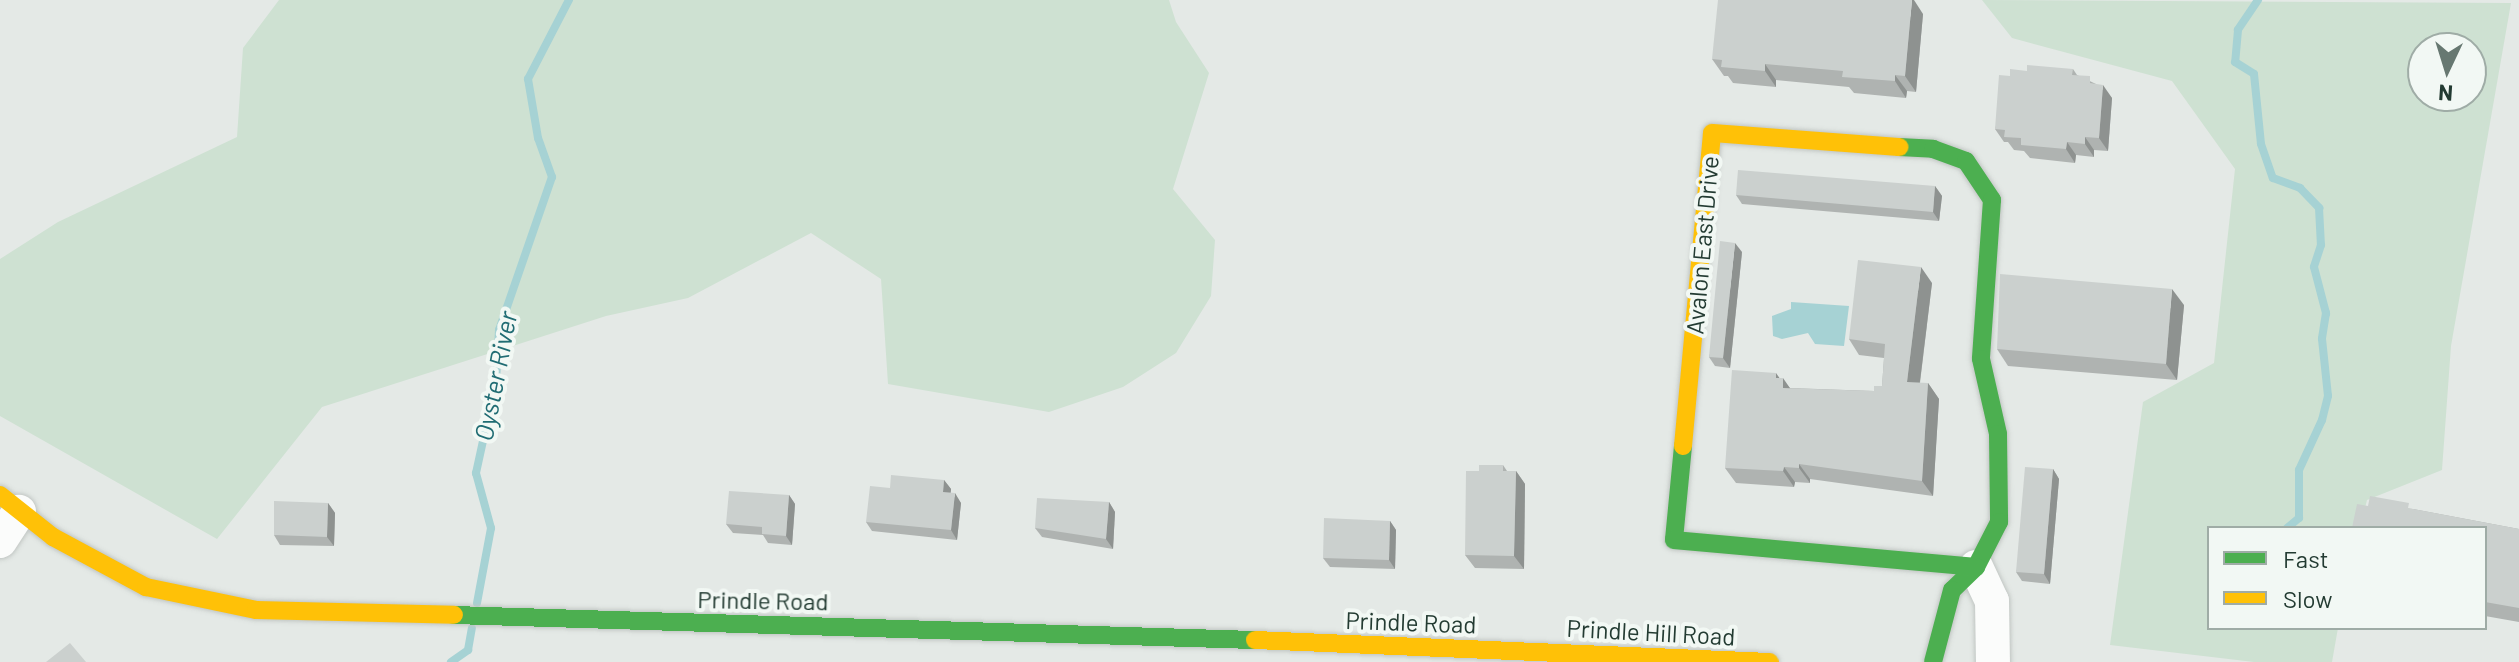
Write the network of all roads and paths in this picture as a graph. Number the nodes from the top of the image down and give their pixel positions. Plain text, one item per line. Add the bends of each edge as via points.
1 (10, 504) edge
2 (0, 541) edge
3 (1976, 567) junction
4 (1530, 651) joint
5 (1770, 662) edge
6 (1933, 662) edge
7 (1993, 662) edge

1 - 2 street
1 - 4 street, Prindle Road via 108,570 179,598 256,610 1034,630
3 - 3 street, Avalon East Drive via 1999,522 2002,479 1981,359 1992,200 1986,188 1966,161 1933,149 1712,133 1674,540
3 - 6 street, Avalon East Drive via 1952,590
3 - 7 street via 1992,601
4 - 5 street, Prindle Hill Road

